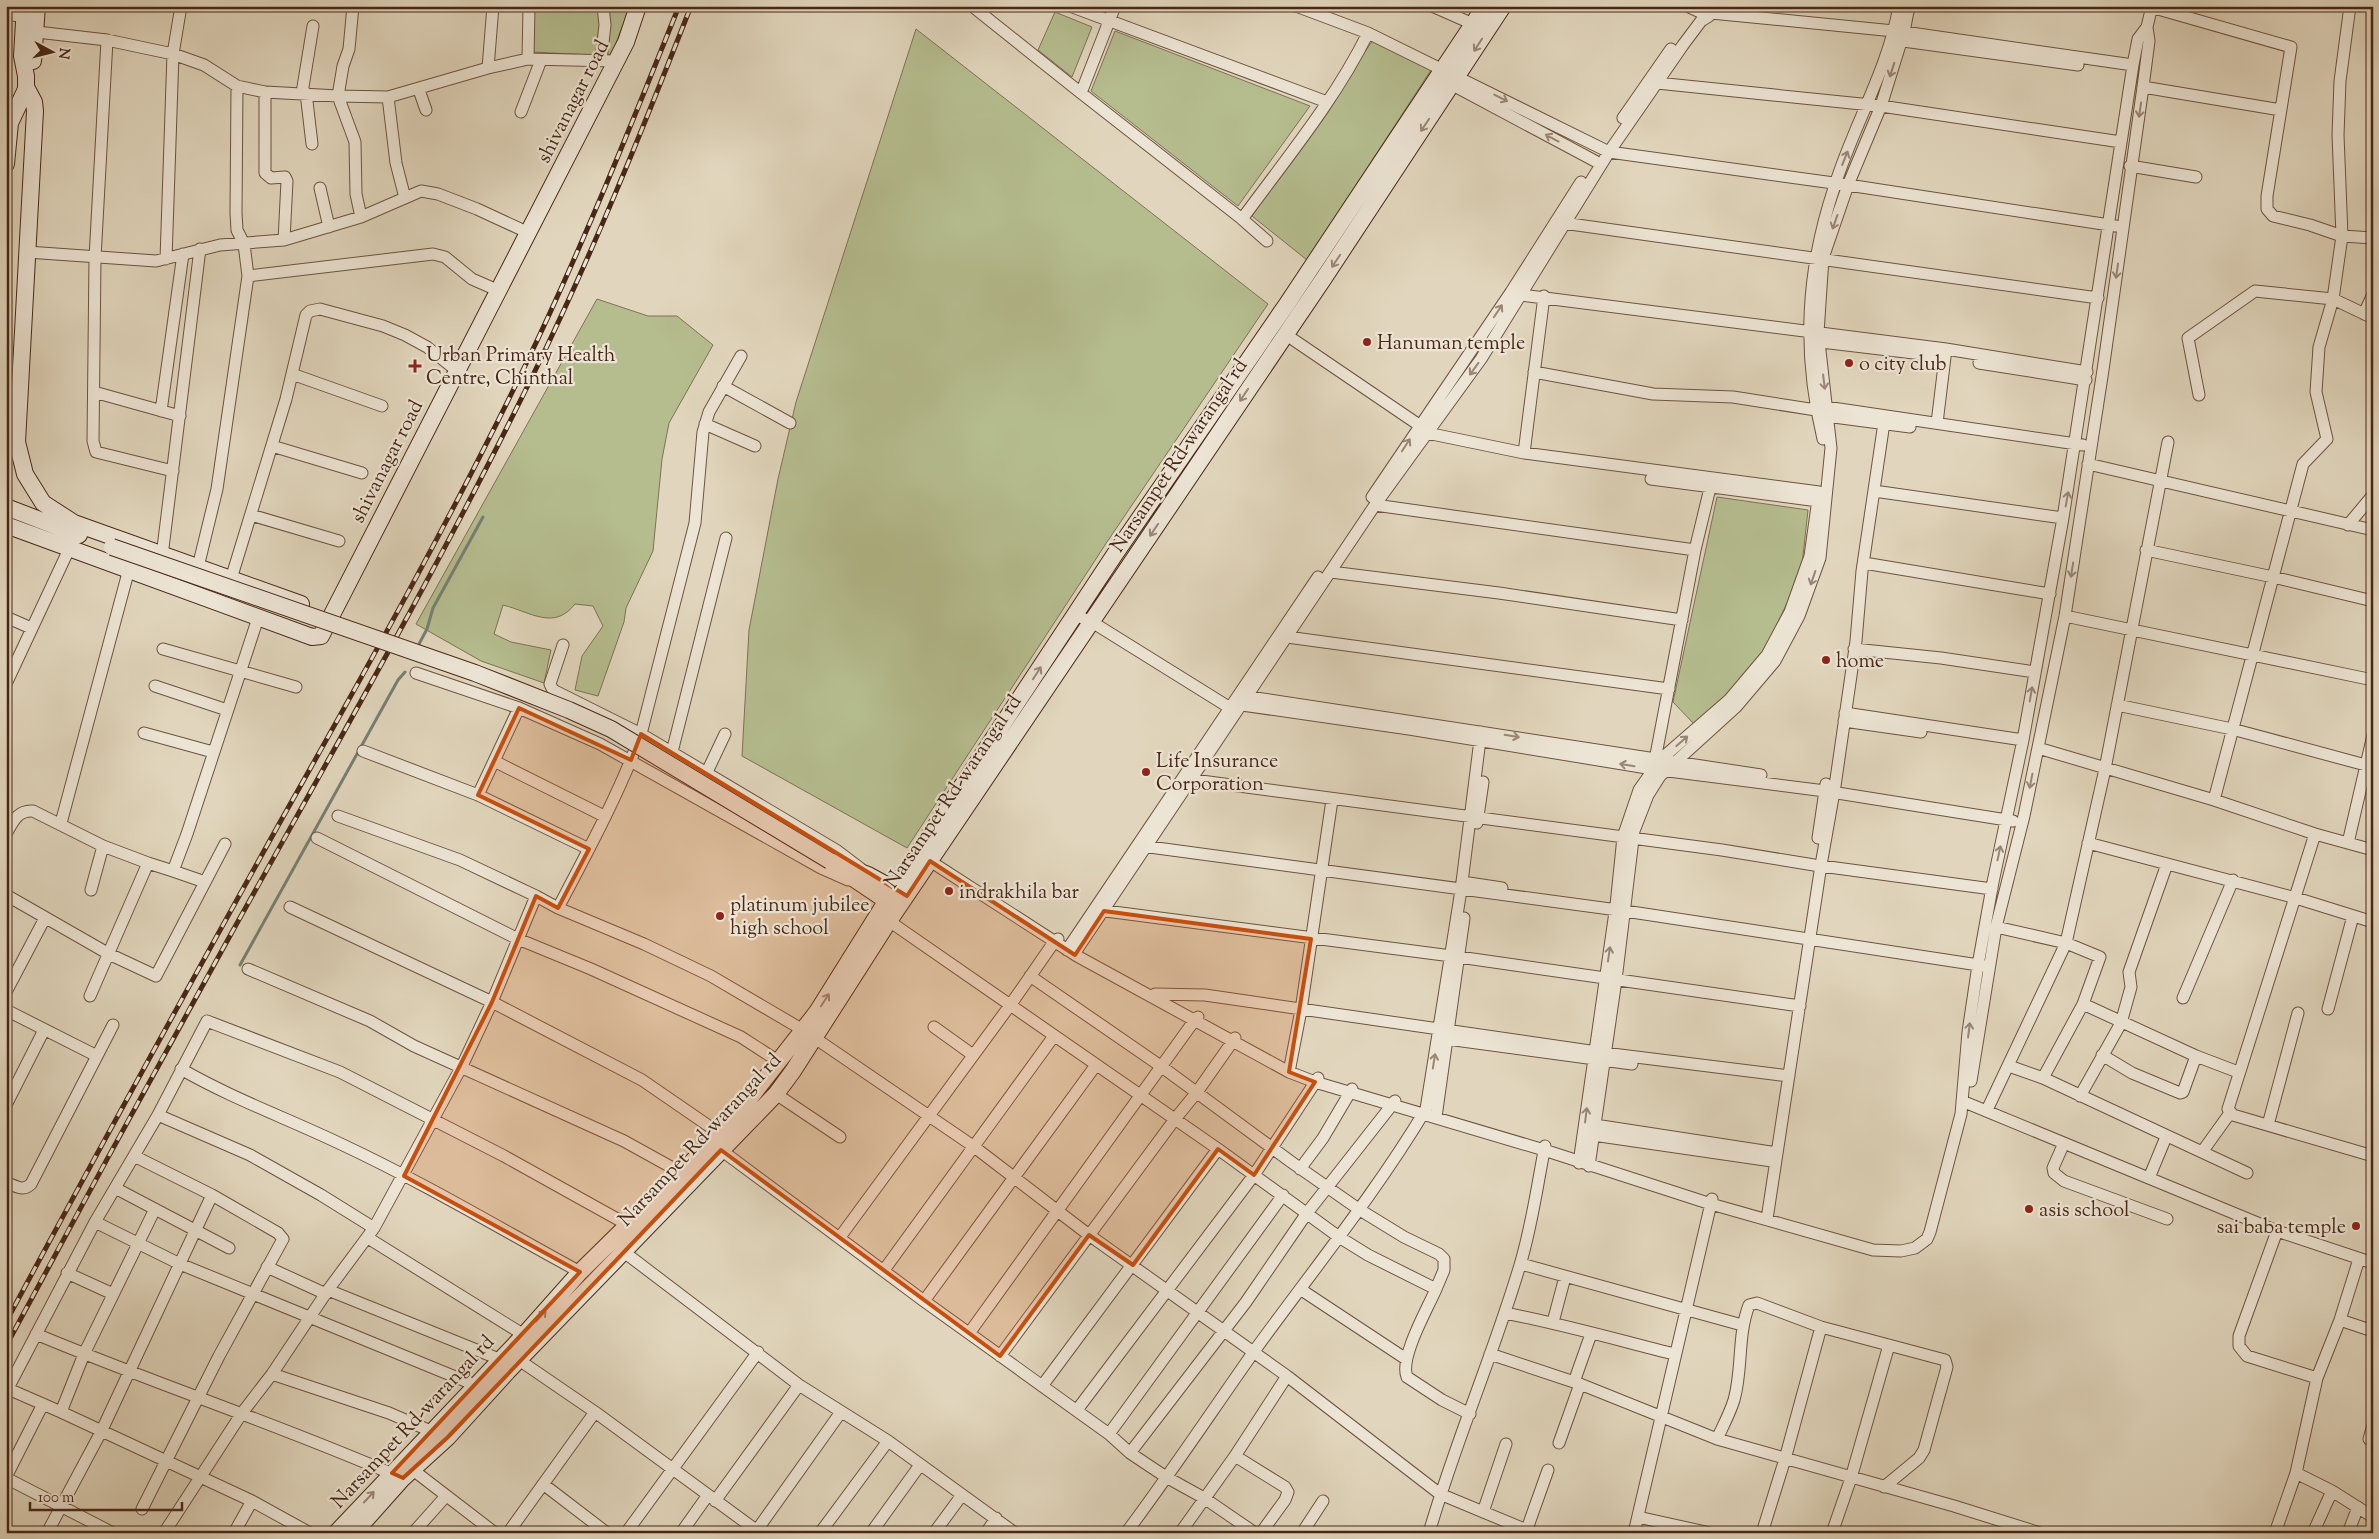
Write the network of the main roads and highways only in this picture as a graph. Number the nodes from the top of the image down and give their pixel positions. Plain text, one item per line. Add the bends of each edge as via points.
1 (638, 6) edge
2 (1485, 6) edge
3 (1503, 6) edge
4 (30, 19) edge
5 (26, 84) junction
6 (6, 164) edge
7 (7, 422) edge
8 (6, 507) edge
9 (6, 524) edge
10 (66, 530) junction
11 (331, 615) junction
12 (895, 903) junction
13 (810, 1034) junction
14 (403, 1474) junction
15 (336, 1533) edge
16 (354, 1533) edge

1 - 11 main road, shivanagar road via 608,60 529,233 496,290
12 -> 2 main road, Narsampet Rd-warangal rd via 1075,615
3 -> 12 main road, Narsampet Rd-warangal rd via 932,860
4 - 5 main road via 32,67
5 - 6 main road via 10,123
5 - 7 main road
5 - 11 main road via 35,110 17,442 25,474 43,503 74,523
7 - 10 main road via 11,464 20,484 32,503
8 - 10 main road
9 - 11 main road, shivanagar road via 317,638
10 - 12 main road, bridge via 475,673 569,710 611,730 866,881
12 - 13 main road, Narsampet Rd-warangal rd via 835,985
14 -> 13 main road, Narsampet Rd-warangal rd via 433,1432 499,1359 524,1336 580,1272 701,1153 778,1061
13 - 14 main road, Narsampet Rd-warangal rd via 776,1094 448,1438
15 -> 14 main road, Narsampet Rd-warangal rd
14 - 16 main road, Narsampet Rd-warangal rd

